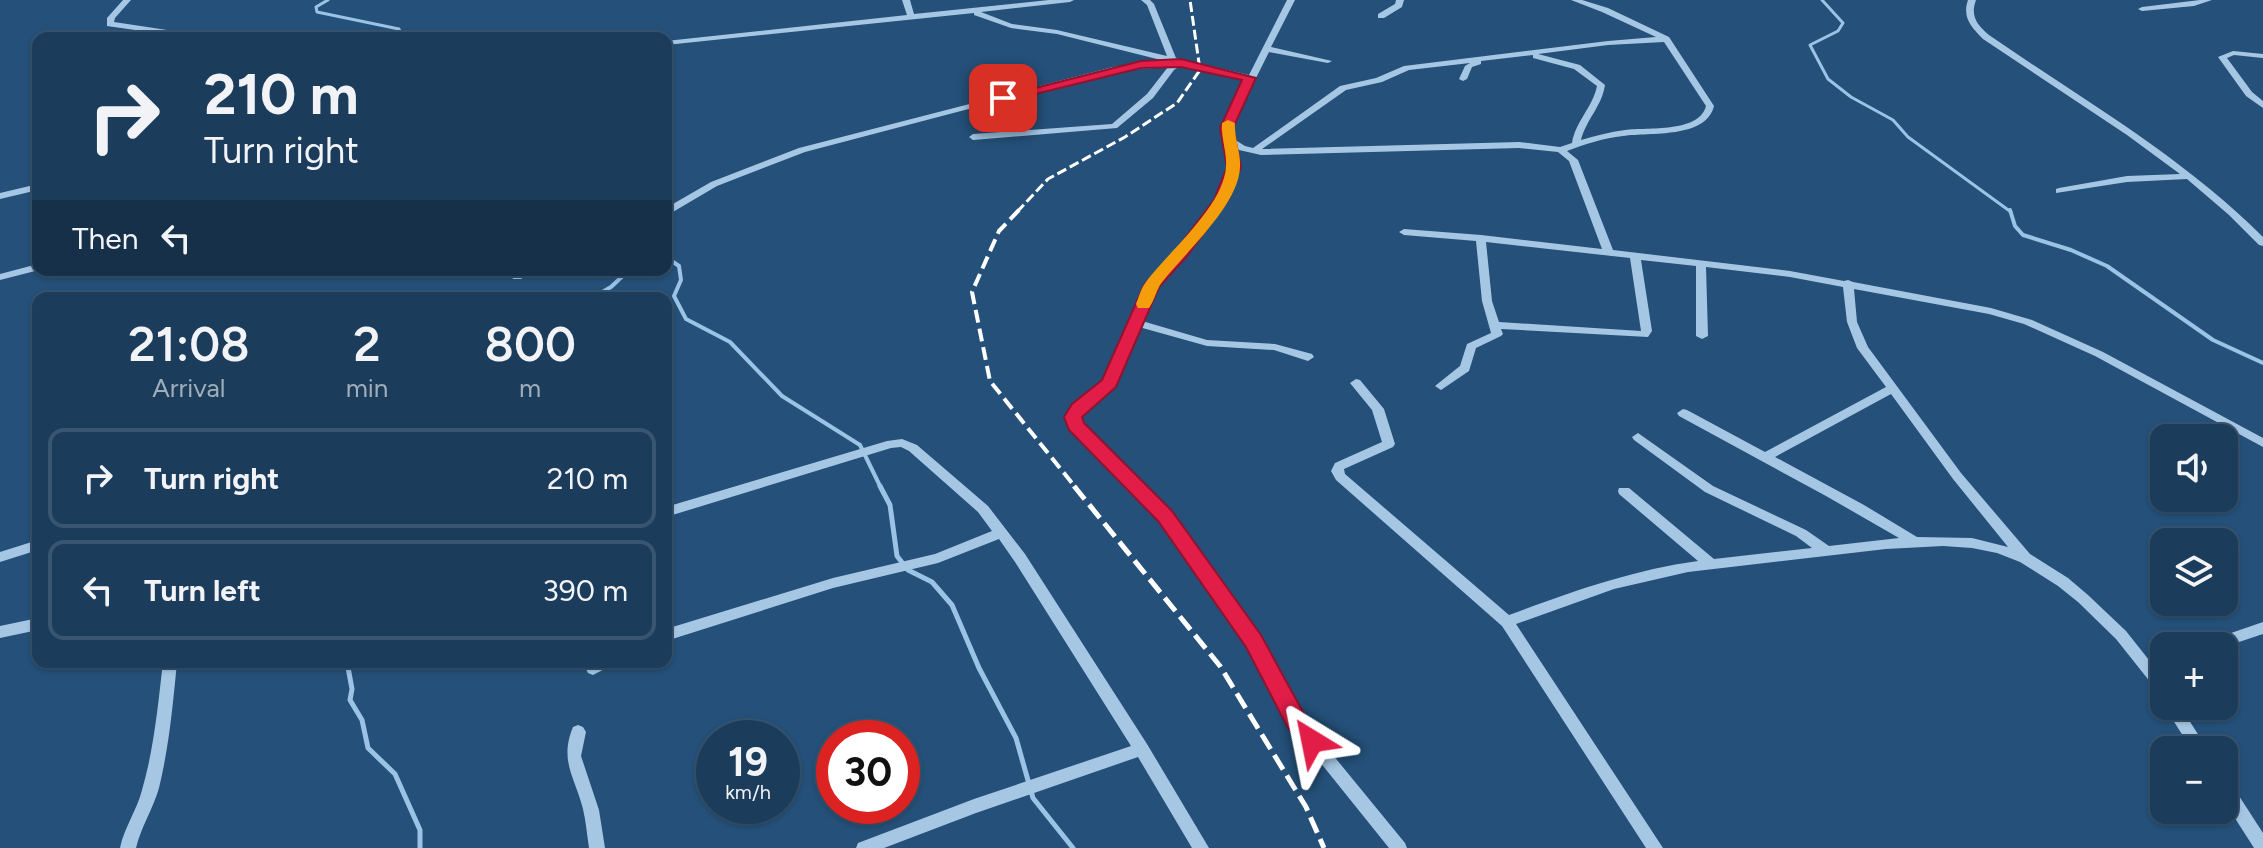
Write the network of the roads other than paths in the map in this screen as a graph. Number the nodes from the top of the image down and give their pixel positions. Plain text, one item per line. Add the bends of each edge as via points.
1 (127, 0) edge
2 (906, 0) edge
3 (1070, 0) edge
4 (1145, 0) edge
5 (1291, 0) edge
6 (1400, 0) edge
7 (1575, 0) edge
8 (1972, 0) edge
9 (2208, 0) edge
10 (2142, 9) dead end
11 (972, 11) junction
12 (1381, 16) dead end
13 (911, 17) junction
14 (165, 32) edge
15 (1666, 39) junction
16 (672, 42) edge
17 (1267, 49) junction
18 (2263, 56) edge
19 (1328, 61) dead end
20 (1178, 62) junction
21 (1250, 78) junction
22 (1463, 79) dead end
23 (2263, 105) edge
24 (973, 137) dead end
25 (1228, 139) junction
26 (1576, 144) junction
27 (1561, 150) junction
28 (1258, 152) junction
29 (1234, 167) junction
30 (2186, 176) junction
31 (32, 188) edge
32 (2059, 191) dead end
33 (0, 196) edge
34 (672, 208) edge
35 (1404, 232) dead end
36 (1481, 238) junction
37 (2263, 243) edge
38 (1608, 251) junction
39 (1635, 255) junction
40 (1701, 263) junction
41 (32, 269) edge
42 (0, 277) edge
43 (1848, 283) junction
44 (1136, 323) junction
45 (1495, 325) junction
46 (1702, 336) dead end
47 (1308, 357) dead end
48 (1356, 383) dead end
49 (1441, 386) dead end
50 (1892, 389) junction
51 (1683, 413) dead end
52 (1638, 437) dead end
53 (2263, 443) edge
54 (1764, 458) junction
55 (1624, 491) dead end
56 (672, 510) edge
57 (1001, 533) junction
58 (1917, 543) junction
59 (32, 547) edge
60 (1828, 552) junction
61 (0, 557) edge
62 (2025, 558) junction
63 (1711, 564) junction
64 (1507, 622) junction
65 (32, 625) edge
66 (2263, 628) edge
67 (0, 632) edge
68 (672, 632) edge
69 (2238, 636) edge
70 (2150, 658) edge
71 (169, 668) edge
72 (578, 732) dead end
73 (1142, 749) junction
74 (2238, 809) edge
75 (2263, 847) edge
76 (128, 848) edge
77 (597, 848) edge
78 (864, 848) edge
79 (1201, 848) edge
80 (1399, 848) edge
81 (1655, 848) edge

1 - 14 street via 110,24
2 - 13 street
3 - 11 street
4 - 20 street
5 - 17 street
6 - 12 street
7 - 15 street
8 - 30 street via 1969,15 1986,37
9 - 10 street
11 - 13 street
11 - 20 street via 1011,26
13 - 16 street
15 - 26 street via 1710,106 1708,117 1687,128
15 - 28 street via 1407,68 1343,88
17 - 19 street
17 - 21 street
18 - 23 street via 2222,57
20 - 21 street
20 - 24 street via 1150,96 1114,126
20 - 34 street via 1113,69 802,150
21 - 25 street via 1227,128
22 - 26 street via 1469,66 1501,57 1535,56 1577,67 1601,85
25 - 28 street
25 - 29 street
26 - 27 street
27 - 28 street via 1519,145
27 - 38 street via 1573,160
28 - 29 street
29 - 44 street via 1214,213 1152,285
30 - 32 street
30 - 37 street via 2228,206
31 - 33 street
35 - 36 street
36 - 38 street
36 - 45 street via 1487,301
38 - 39 street
39 - 40 street
39 - 45 street via 1644,335
40 - 43 street
40 - 46 street
41 - 42 street
43 - 50 street via 1852,322
43 - 53 street via 2028,322 2099,354
44 - 47 street via 1207,343 1275,347
44 - 80 street via 1110,383 1079,408 1073,417 1076,425 1165,516 1254,641 1296,721
45 - 49 street via 1497,334 1469,346 1465,368
48 - 64 street via 1378,409 1389,444 1339,466 1340,477
50 - 54 street
50 - 62 street
51 - 54 street
52 - 60 street via 1709,489 1801,533
54 - 58 street
55 - 63 street
56 - 57 street via 902,443 983,509
57 - 68 street via 938,558 833,583
57 - 73 street
58 - 60 street
58 - 62 street via 1958,543
59 - 61 street
60 - 63 street
62 - 70 street
63 - 64 street via 1650,574
64 - 81 street
65 - 67 street
66 - 69 street
71 - 76 street via 152,786
72 - 77 street via 573,756
73 - 78 street
73 - 79 street
74 - 75 street

